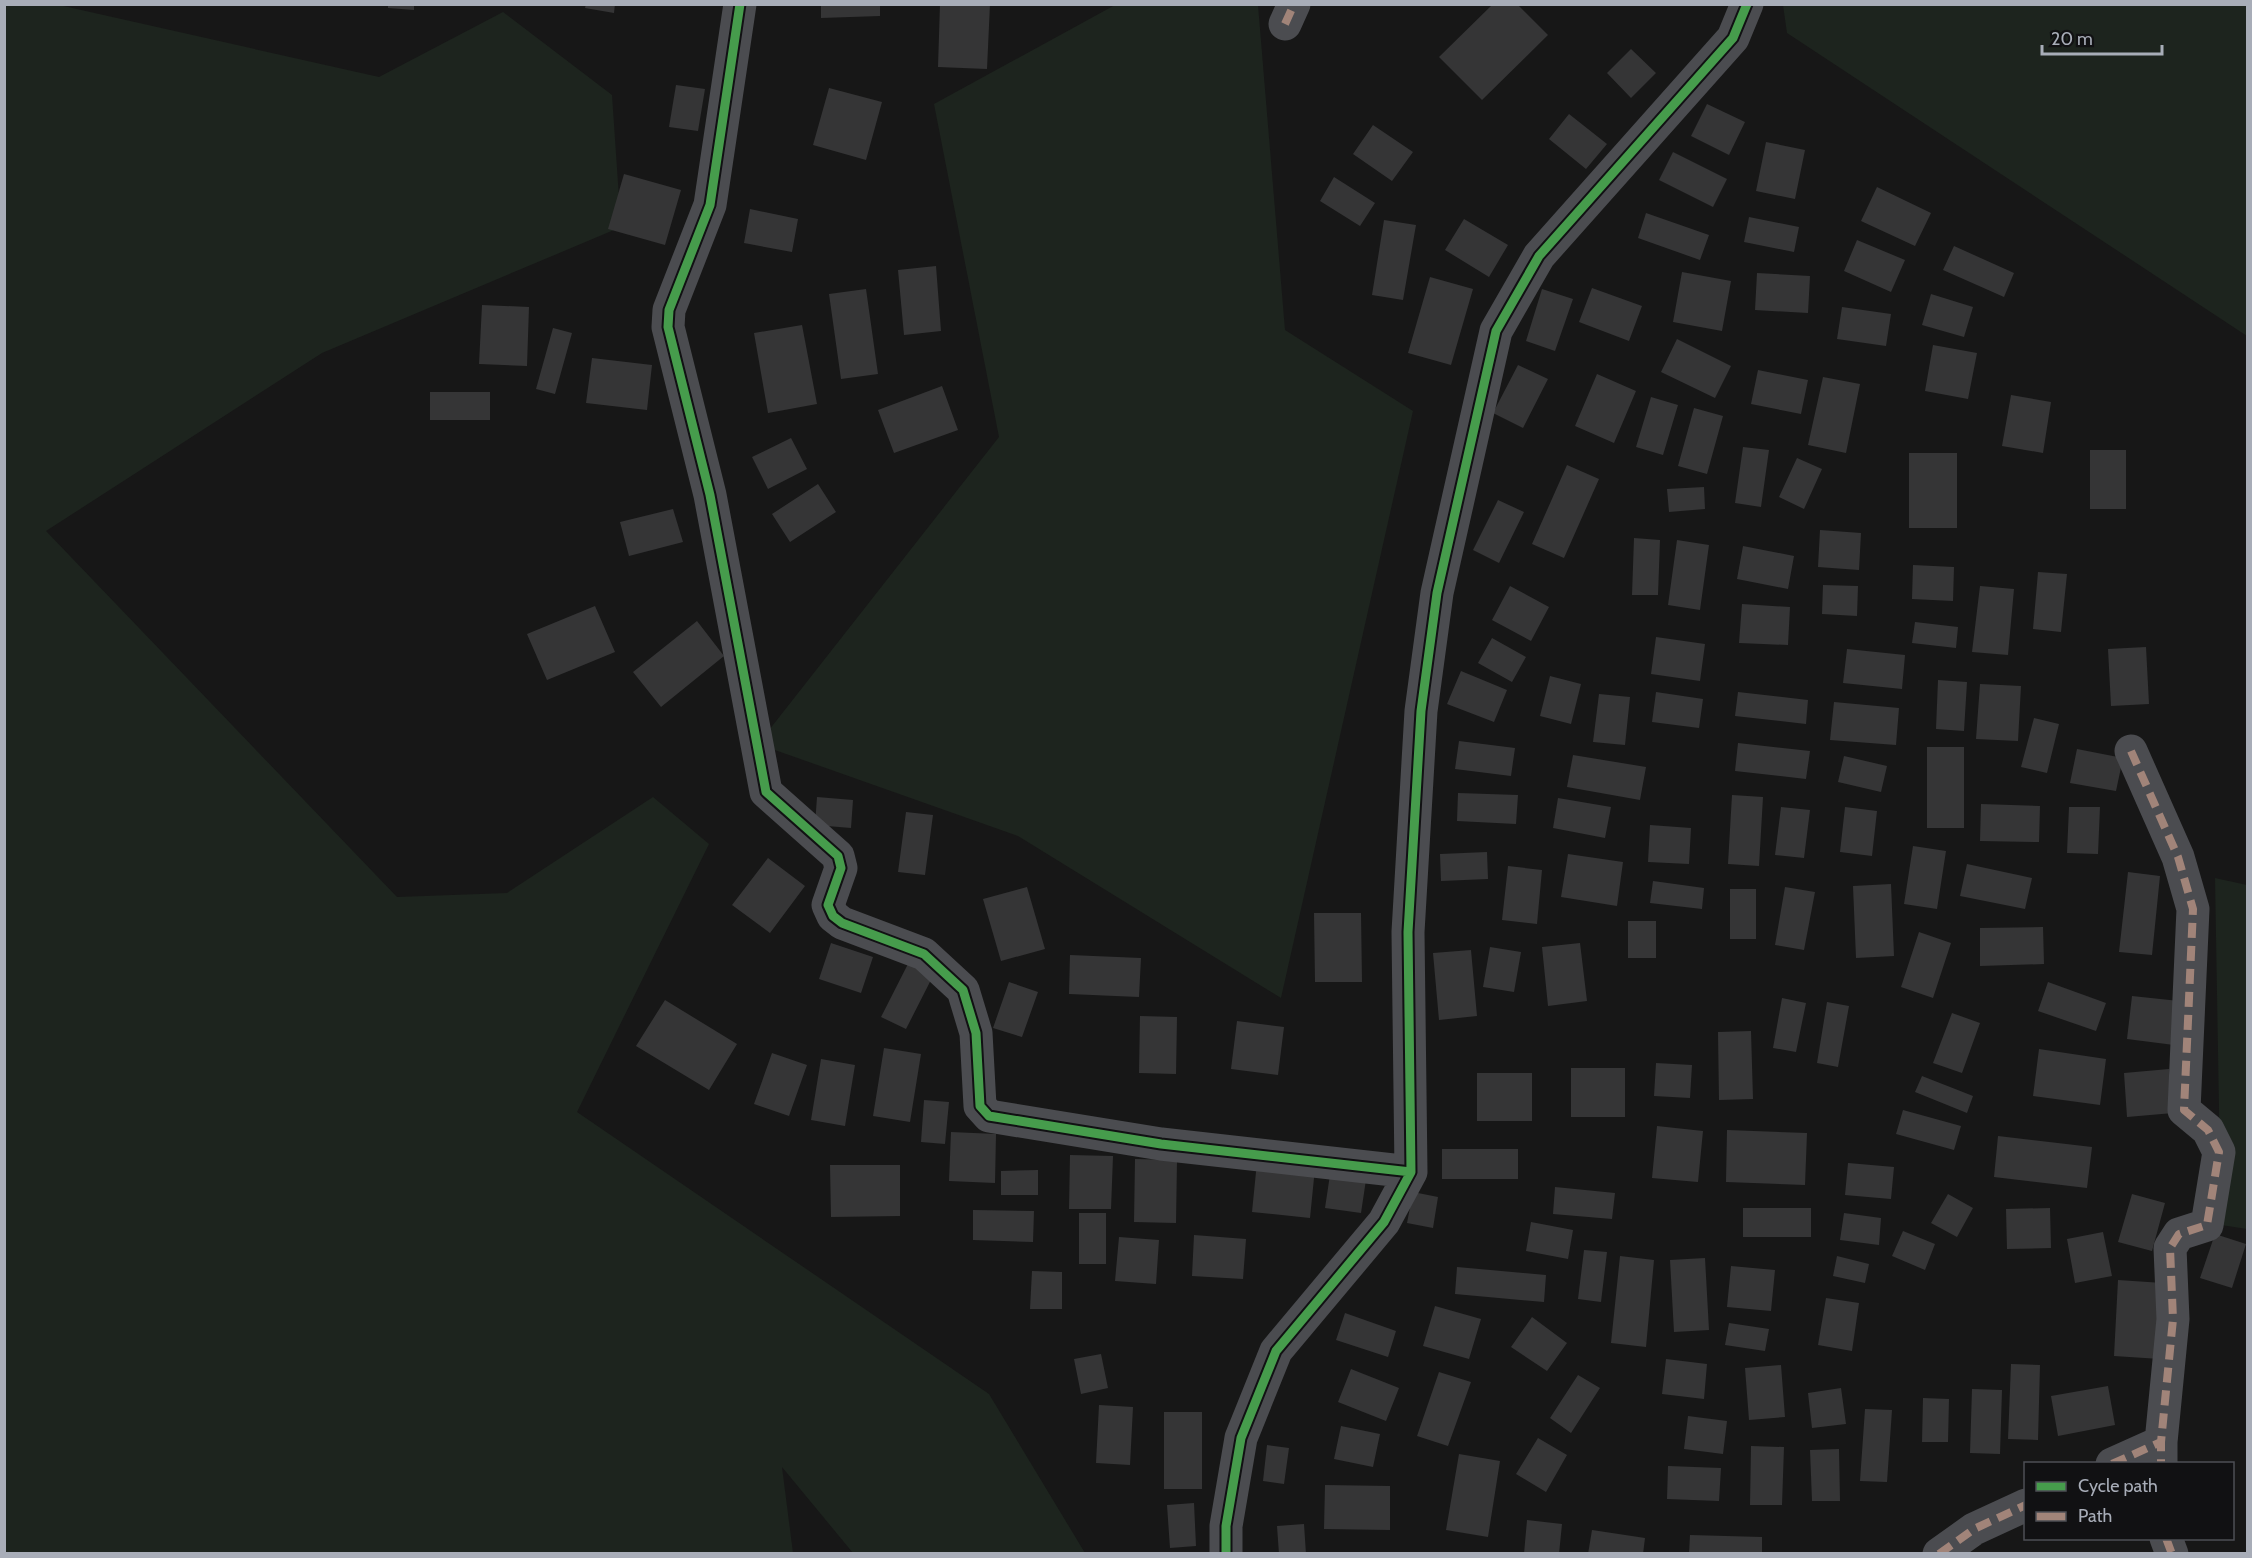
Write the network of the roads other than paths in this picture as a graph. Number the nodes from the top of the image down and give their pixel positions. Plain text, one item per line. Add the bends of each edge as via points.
1 (740, 4) edge
2 (1746, 4) edge
3 (2131, 751) dead end
4 (1412, 1172) junction
5 (2161, 1453) edge
6 (2121, 1462) edge
7 (2024, 1505) edge
8 (2166, 1540) edge
9 (1226, 1554) edge
10 (1939, 1554) edge
11 (2172, 1554) edge

1 - 4 street via 710,205 669,310 668,327 710,495 766,792 838,856 841,868 828,905 833,916 924,954 963,990 976,1034 980,1106 989,1116 1161,1144
2 - 4 street via 1733,38 1539,256 1496,331 1437,594 1421,711 1408,932
3 - 5 street via 2178,857 2193,909 2184,1110 2208,1130 2219,1152 2207,1225 2179,1234 2170,1248 2174,1319
4 - 9 street via 1384,1222 1276,1351 1241,1438 1226,1526
5 - 6 street
7 - 10 street via 1974,1529
8 - 11 street

